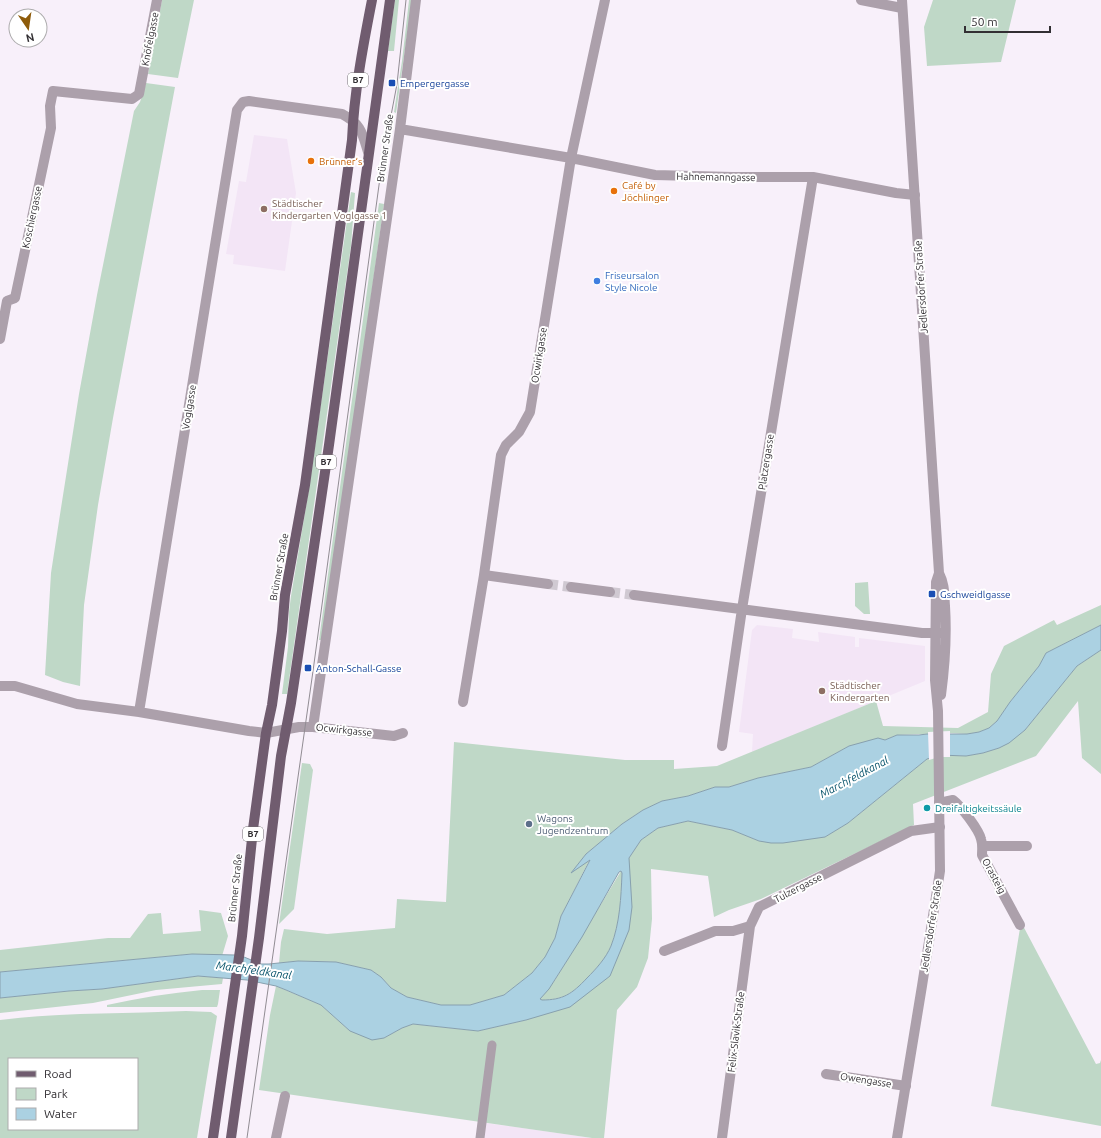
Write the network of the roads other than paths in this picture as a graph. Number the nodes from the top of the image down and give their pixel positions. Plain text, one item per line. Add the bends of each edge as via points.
1 (157, 0) edge
2 (372, 0) edge
3 (390, 0) edge
4 (416, 0) edge
5 (605, 0) edge
6 (861, 0) edge
7 (902, 4) edge
8 (53, 91) joint
9 (353, 120) junction
10 (400, 129) junction
11 (368, 152) junction
12 (571, 158) junction
13 (813, 177) junction
14 (914, 195) junction
15 (0, 338) edge
16 (939, 574) junction
17 (484, 575) junction
18 (548, 584) tunnel mouth
19 (571, 587) tunnel mouth
20 (610, 592) tunnel mouth
21 (634, 595) tunnel mouth
22 (742, 609) junction
23 (946, 632) junction
24 (936, 633) junction
25 (0, 686) edge
26 (463, 702) dead end
27 (938, 711) junction
28 (139, 712) junction
29 (313, 727) junction
30 (286, 730) junction
31 (266, 733) junction
32 (403, 733) dead end
33 (722, 746) dead end
34 (939, 803) junction
35 (940, 827) junction
36 (983, 846) junction
37 (1027, 846) dead end
38 (1020, 925) dead end
39 (750, 926) junction
40 (664, 951) dead end
41 (492, 1045) dead end
42 (826, 1074) dead end
43 (906, 1086) junction
44 (285, 1096) dead end
45 (213, 1138) edge
46 (231, 1138) edge
47 (276, 1138) edge
48 (480, 1138) edge
49 (722, 1138) edge
50 (897, 1138) edge

1 - 8 street, Knöfelgasse via 139,94 132,99
2 - 9 main road, Brünner Straße / B7
3 - 11 main road, Brünner Straße / B7
4 - 10 street, Brünner Straße
5 - 12 street, Ocwirkgasse
6 - 7 street
7 - 14 street, Jedlersdorfer Straße
8 - 15 street, Koschiergasse via 50,106 51,128 15,298 7,301
9 - 11 street via 363,135
9 - 28 street, Voglgasse via 342,114 249,101 243,102 238,110
9 - 31 main road, Brünner Straße / B7 via 306,478 285,595 272,705
10 - 12 street, Hahnemanngasse
10 - 29 street, Brünner Straße
11 - 30 main road, Brünner Straße / B7
12 - 13 street, Hahnemanngasse via 655,176
12 - 17 street, Ocwirkgasse via 530,412 519,432 506,445 501,455
13 - 14 street, Hahnemanngasse
13 - 22 street, Platzergasse
14 - 16 street, Jedlersdorfer Straße
16 - 23 street, Jedlersdorfer Straße via 944,582
16 - 24 street, Jedlersdorfer Straße via 936,582
17 - 18 street
17 - 26 street, Ocwirkgasse
19 - 20 street
21 - 22 street
22 - 24 street
22 - 33 street, Platzergasse
23 - 24 street
23 - 27 street, Jedlersdorfer Straße
24 - 27 street, Jedlersdorfer Straße
25 - 28 street via 15,686 77,704
27 - 34 street, Jedlersdorfer Straße
28 - 31 street
29 - 30 street, Ocwirkgasse
29 - 32 street, Ocwirkgasse via 394,736
30 - 31 street, Ocwirkgasse
30 - 46 main road, Brünner Straße / B7
31 - 45 main road, Brünner Straße / B7 via 242,936
34 - 35 street, Jedlersdorfer Straße
34 - 36 street, Orasteig via 953,800 959,805 981,837
35 - 39 street, Tulzergasse via 911,831 759,907
35 - 43 street, Jedlersdorfer Straße via 940,871
36 - 37 street
36 - 38 street, Orasteig via 982,856
39 - 40 street via 733,931 715,931
39 - 49 street, Felix-Slavik-Straße
41 - 48 street
42 - 43 street, Owengasse
43 - 50 street, Jedlersdorfer Straße
44 - 47 street

